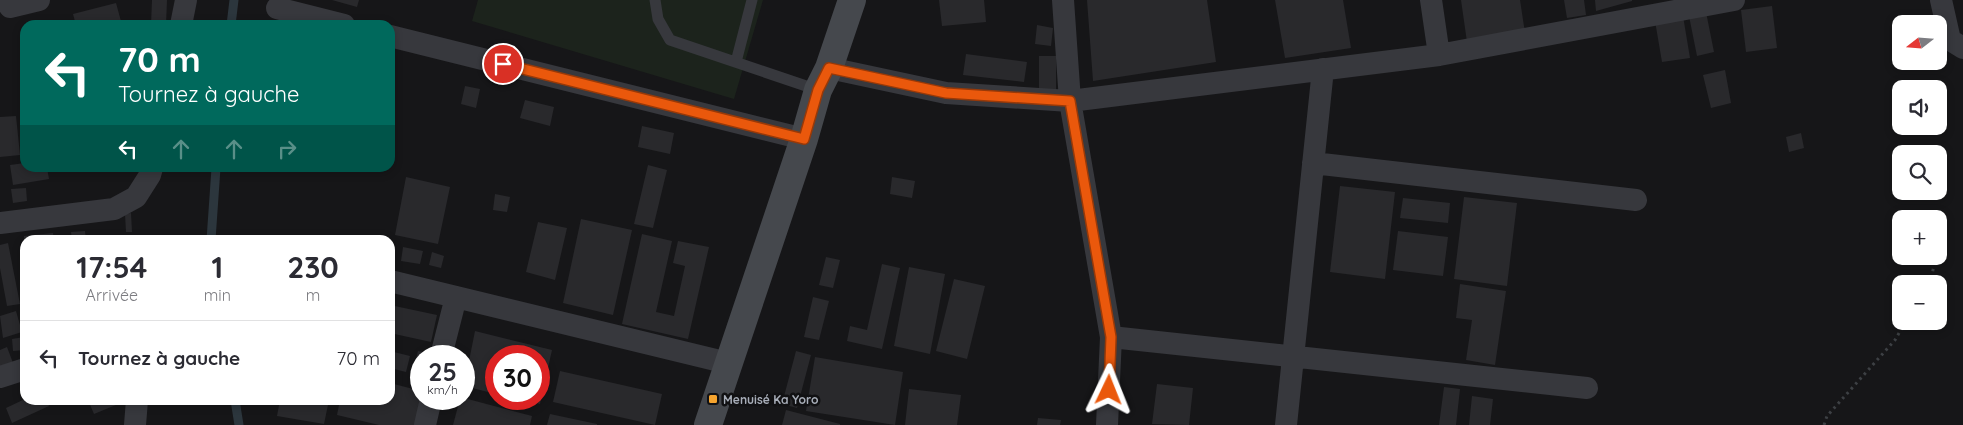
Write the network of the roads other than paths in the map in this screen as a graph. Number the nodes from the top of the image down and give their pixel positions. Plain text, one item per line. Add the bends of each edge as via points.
1 (39, 0) edge
2 (186, 0) edge
3 (656, 0) edge
4 (752, 0) edge
5 (852, 0) edge
6 (1063, 0) edge
7 (1431, 0) edge
8 (1734, 0) edge
9 (1942, 0) edge
10 (7, 5) edge
11 (277, 8) dead end
12 (182, 20) edge
13 (324, 20) edge
14 (395, 37) edge
15 (1963, 48) edge
16 (1439, 55) junction
17 (736, 62) junction
18 (1323, 69) junction
19 (823, 79) junction
20 (1070, 101) junction
21 (804, 139) junction
22 (1313, 163) junction
23 (151, 172) edge
24 (1636, 200) dead end
25 (0, 223) edge
26 (395, 282) edge
27 (456, 297) junction
28 (1111, 337) junction
29 (444, 345) edge
30 (1293, 356) junction
31 (728, 363) junction
32 (20, 371) edge
33 (0, 377) edge
34 (1587, 388) dead end
35 (137, 405) edge
36 (428, 410) edge
37 (135, 425) edge
38 (425, 425) edge
39 (708, 425) edge
40 (1108, 425) edge
41 (1286, 425) edge

1 - 10 street
2 - 12 street
3 - 17 lane via 658,19 670,40
4 - 17 lane
5 - 19 street
6 - 20 street
7 - 16 street
8 - 16 street
9 - 15 street via 1950,40
11 - 13 street
14 - 21 street
16 - 18 street
17 - 19 lane
18 - 20 street
18 - 22 street
19 - 20 street via 946,93
19 - 21 street
20 - 28 street
21 - 31 street
22 - 24 street
22 - 30 street
23 - 25 street via 136,197 114,209
26 - 27 street
27 - 29 street
27 - 31 street
28 - 30 street
28 - 40 street
30 - 34 street
30 - 41 street
31 - 39 street
32 - 33 street
35 - 37 street
36 - 38 street

